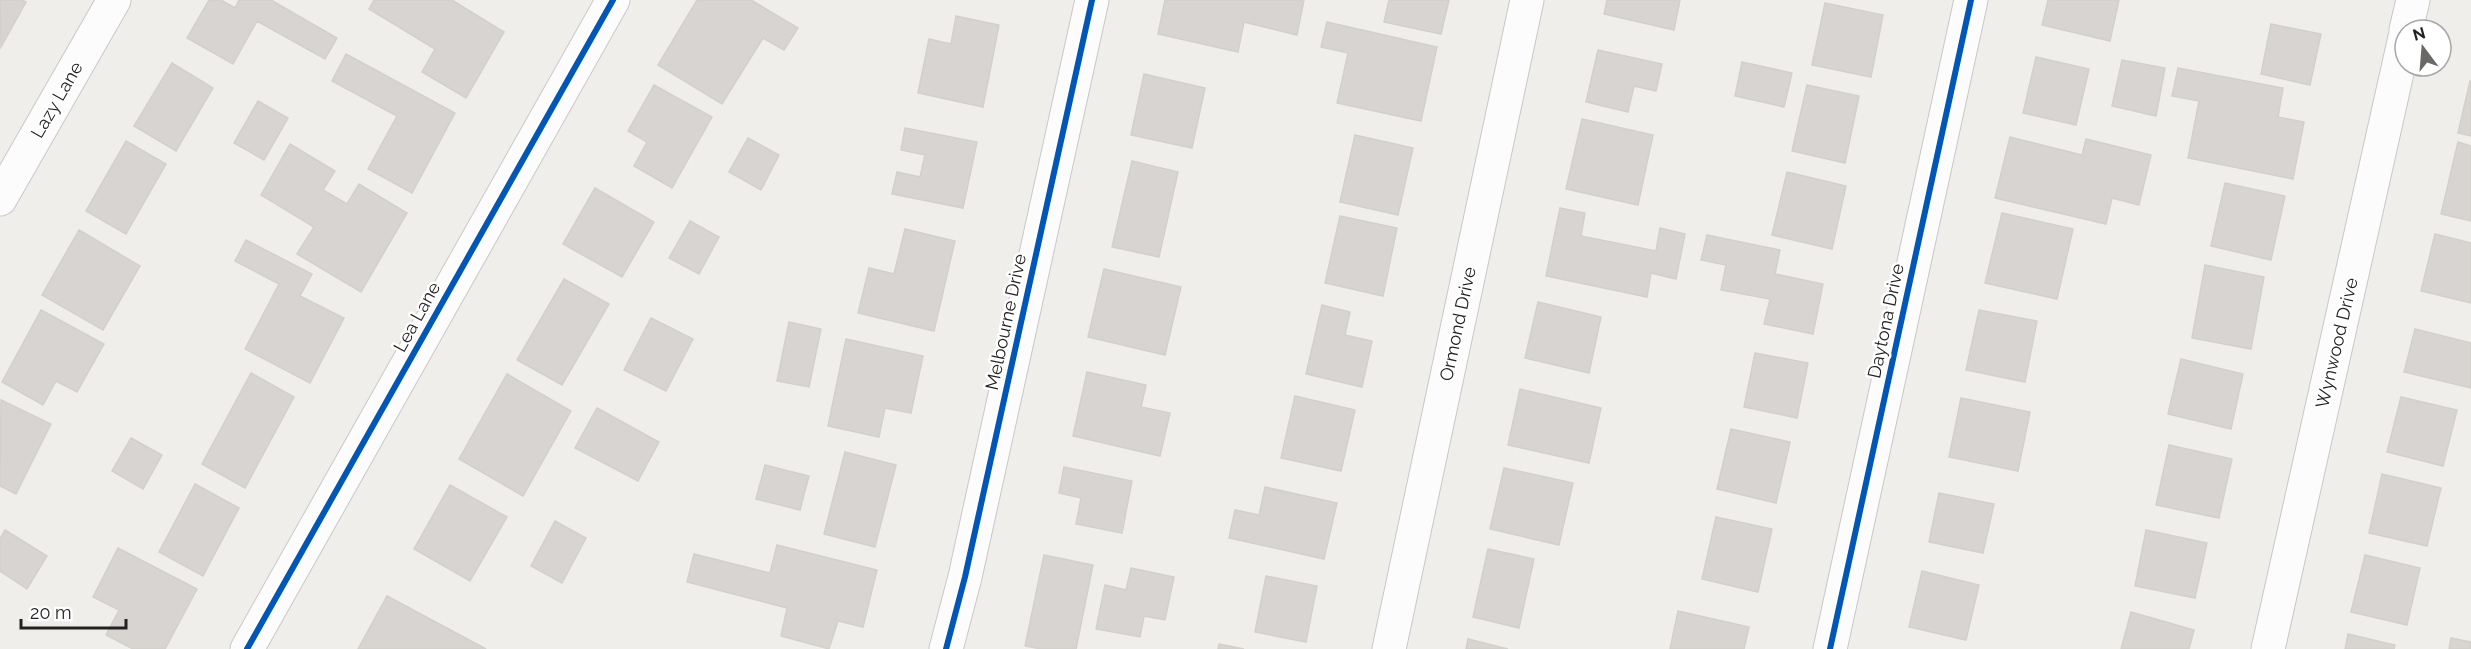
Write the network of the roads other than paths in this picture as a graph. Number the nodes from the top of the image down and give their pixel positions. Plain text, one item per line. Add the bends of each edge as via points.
1 (114, 0) edge
2 (613, 0) edge
3 (1092, 0) edge
4 (1527, 0) edge
5 (1971, 0) edge
6 (2413, 0) edge
7 (2409, 18) edge
8 (2396, 78) edge
9 (0, 199) edge
10 (247, 649) edge
11 (946, 649) edge
12 (1389, 649) edge
13 (1830, 649) edge
14 (2268, 649) edge

1 - 9 street, Lazy Lane
2 - 10 street, Lea Lane
3 - 11 street, Melbourne Drive
4 - 12 street, Ormond Drive
5 - 13 street, Daytona Drive
6 - 7 street
8 - 14 street, Wynwood Drive

